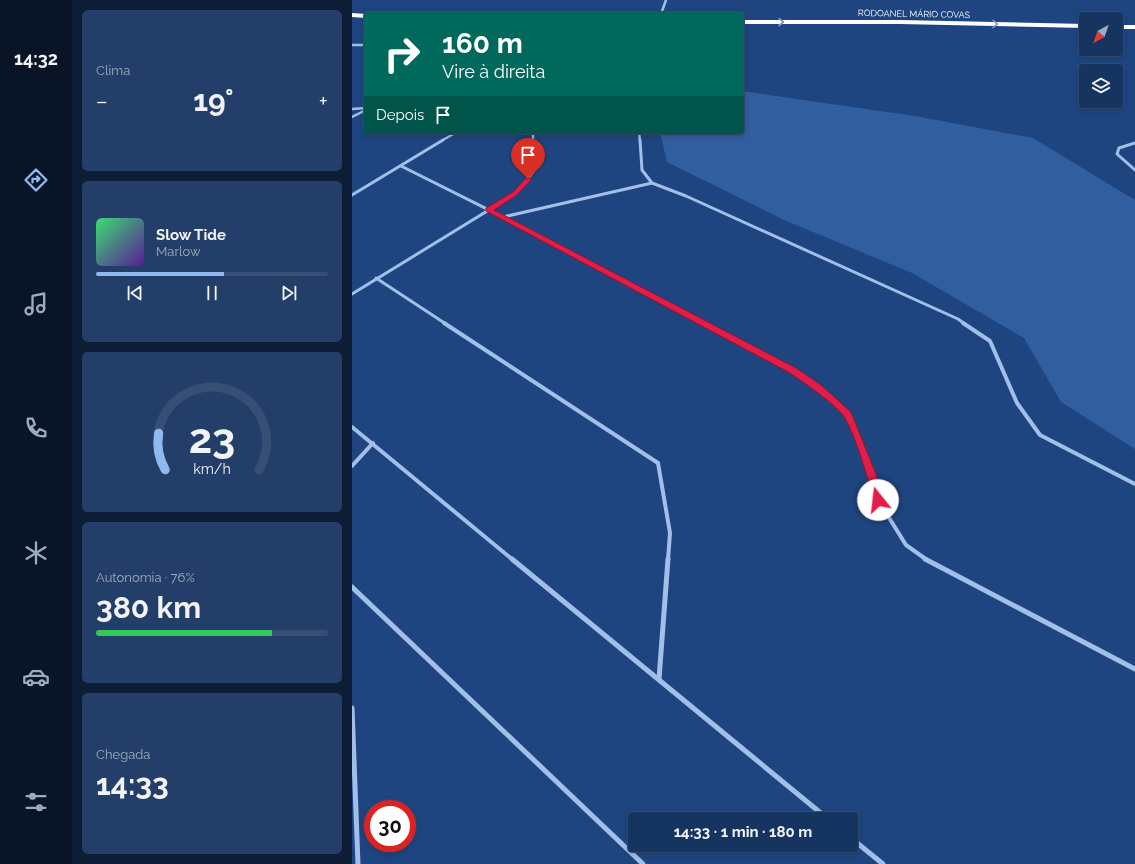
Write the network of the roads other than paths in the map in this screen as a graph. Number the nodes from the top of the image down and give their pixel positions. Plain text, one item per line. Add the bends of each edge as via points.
1 (666, 0) edge
2 (662, 12) edge
3 (352, 15) edge
4 (364, 16) edge
5 (744, 22) edge
6 (1079, 26) edge
7 (1123, 27) edge
8 (1135, 27) edge
9 (352, 45) edge
10 (364, 45) edge
11 (352, 109) edge
12 (364, 109) edge
13 (364, 110) edge
14 (352, 117) edge
15 (454, 134) edge
16 (533, 134) edge
17 (639, 134) edge
18 (1135, 143) edge
19 (401, 166) junction
20 (1135, 170) edge
21 (652, 182) junction
22 (352, 195) edge
23 (489, 210) junction
24 (503, 217) junction
25 (376, 278) junction
26 (352, 294) edge
27 (352, 427) edge
28 (373, 443) junction
29 (352, 466) edge
30 (1135, 484) edge
31 (352, 587) edge
32 (1135, 669) edge
33 (659, 679) junction
34 (352, 708) edge
35 (820, 812) edge
36 (858, 844) edge
37 (358, 864) edge
38 (642, 864) edge
39 (883, 864) edge

1 - 2 street
3 - 4 highway
5 -> 6 highway, RODOANEL MÁRIO COVAS
7 - 8 highway
9 - 10 street
11 - 12 street
13 - 14 street
15 - 19 street
16 - 23 street via 533,172 515,194
17 - 21 street via 642,170
18 - 20 street via 1119,148 1117,154
19 - 22 street
19 - 23 street
21 - 24 street
21 - 30 street via 958,319 990,340 1017,403 1040,435
23 - 24 street
23 - 25 street
24 - 32 street via 793,371 818,388 848,415 871,474 878,500 906,545 933,564
25 - 26 street
25 - 33 street via 658,463 670,533
27 - 28 street
28 - 29 street
28 - 33 street
31 - 38 street
33 - 35 street
34 - 37 street
36 - 39 street

